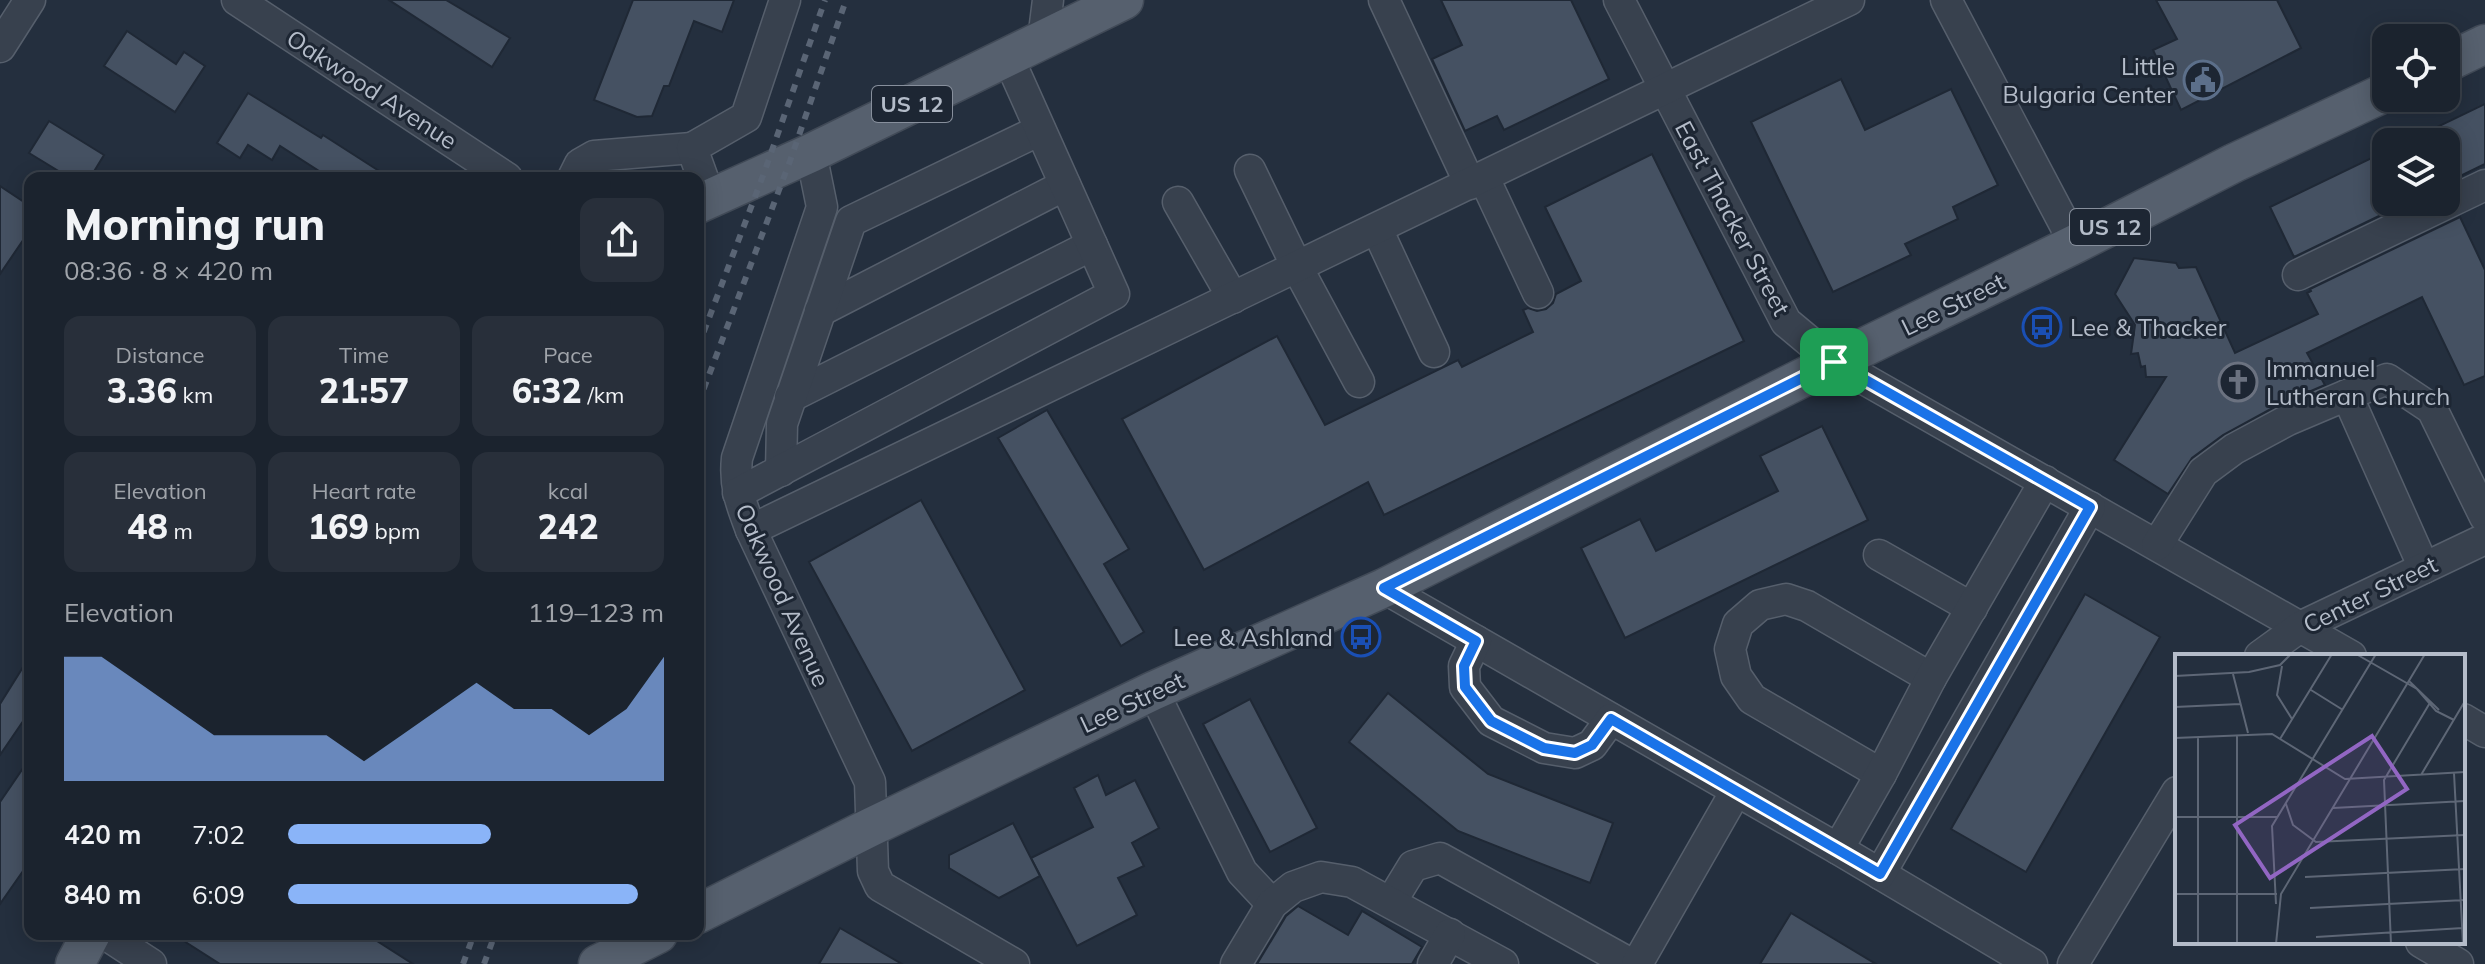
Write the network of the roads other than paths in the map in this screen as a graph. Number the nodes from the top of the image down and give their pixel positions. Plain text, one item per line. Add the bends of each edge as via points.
1 (30, 0) edge
2 (237, 0) edge
3 (785, 0) edge
4 (1048, 0) edge
5 (1124, 0) edge
6 (1384, 0) edge
7 (1619, 0) edge
8 (1849, 0) edge
9 (1946, 0) edge
10 (1043, 40) junction
11 (2485, 44) edge
12 (0, 47) edge
13 (2460, 56) edge
14 (1008, 57) junction
15 (1666, 90) junction
16 (2372, 99) edge
17 (1040, 130) junction
18 (692, 148) junction
19 (811, 153) junction
20 (1250, 170) dead end
21 (498, 172) edge
22 (576, 172) edge
23 (697, 172) edge
24 (1477, 181) junction
25 (1065, 185) junction
26 (2485, 185) edge
27 (704, 201) edge
28 (1178, 202) dead end
29 (1377, 229) junction
30 (2075, 244) junction
31 (1092, 245) junction
32 (1297, 267) junction
33 (2298, 275) dead end
34 (1538, 293) dead end
35 (1233, 298) junction
36 (820, 311) junction
37 (1434, 352) dead end
38 (1834, 362) junction
39 (1359, 382) dead end
40 (2347, 395) junction
41 (790, 397) junction
42 (781, 471) junction
43 (2045, 481) junction
44 (738, 493) junction
45 (2090, 507) junction
46 (2485, 517) edge
47 (751, 530) junction
48 (2485, 539) edge
49 (2157, 545) junction
50 (1879, 555) dead end
51 (2424, 568) junction
52 (1384, 588) junction
53 (1972, 608) junction
54 (2300, 627) junction
55 (1476, 641) junction
56 (2263, 654) edge
57 (2347, 654) edge
58 (1931, 678) junction
59 (1153, 691) junction
60 (1611, 719) junction
61 (2465, 720) edge
62 (2485, 732) edge
63 (1881, 774) junction
64 (1736, 791) junction
65 (2175, 799) edge
66 (871, 827) junction
67 (1838, 849) junction
68 (1880, 874) junction
69 (1391, 902) junction
70 (1272, 904) junction
71 (704, 911) edge
72 (1450, 934) junction
73 (88, 940) edge
74 (114, 940) edge
75 (646, 940) edge
76 (2424, 944) edge
77 (1007, 962) edge
78 (75, 964) edge
79 (151, 964) edge
80 (598, 964) edge
81 (1236, 964) edge
82 (1433, 964) edge
83 (1503, 964) edge
84 (1634, 964) edge
85 (2032, 964) edge
86 (2073, 964) edge
87 (2458, 964) edge

1 - 12 street
2 - 21 street, Oakwood Avenue
3 - 18 street via 746,117
4 - 10 street
5 - 10 main road, US 12
6 - 24 street
7 - 15 street, East Thacker Street
8 - 15 street
9 - 30 street
10 - 14 main road, US 12
11 - 13 main road
14 - 17 street
14 - 19 main road, US 12
15 - 24 street
15 - 38 street, East Thacker Street via 1786,322
16 - 30 main road, Lee Street / US 12
17 - 25 street
17 - 36 street via 851,221
18 - 22 street via 594,156
18 - 23 street
19 - 27 main road, US 12
19 - 44 street, Oakwood Avenue via 822,207 737,458
20 - 32 street
24 - 29 street
24 - 34 street
25 - 31 street
25 - 36 street
26 - 33 street
28 - 35 street
29 - 32 street
29 - 37 street
30 - 38 main road, Lee Street / US 12
31 - 41 street
31 - 42 street via 1114,294
32 - 35 street
32 - 39 street
35 - 47 street
36 - 41 street
38 - 43 street, East Thacker Street
38 - 52 main road, Lee Street / US 12
40 - 46 street via 2387,379 2432,409
40 - 49 street via 2288,420 2203,472
40 - 51 street
41 - 42 street via 782,424
42 - 44 street
43 - 45 street, East Thacker Street
43 - 53 street
44 - 47 street, Oakwood Avenue
45 - 49 street, East Thacker Street
45 - 68 street
47 - 66 street, Oakwood Avenue via 870,782
48 - 51 street, Center Street
49 - 54 street, East Thacker Street
50 - 53 street
51 - 54 street, Center Street
52 - 55 street
52 - 59 main road, Lee Street / US 12
53 - 58 street
54 - 56 street, Center Street
54 - 57 street, East Thacker Street
55 - 60 street
55 - 60 street via 1464,666 1465,687 1491,721 1544,748 1575,753 1592,745
58 - 63 street
58 - 63 street via 1786,599 1760,605 1738,624 1730,649 1736,676 1752,699
59 - 66 main road, Lee Street / US 12
59 - 70 street via 1242,872
60 - 64 street
61 - 62 street
63 - 67 street
64 - 67 street
64 - 84 street
65 - 86 street
66 - 71 main road, Lee Street / US 12
66 - 77 street, Oakwood Avenue via 873,871 880,886
67 - 68 street
68 - 85 street
69 - 70 street via 1352,882 1321,877 1293,887
69 - 72 street
69 - 84 street via 1413,866 1440,858
70 - 81 street
72 - 82 street
72 - 83 street
73 - 78 main road
74 - 79 street
75 - 80 main road
76 - 87 street

